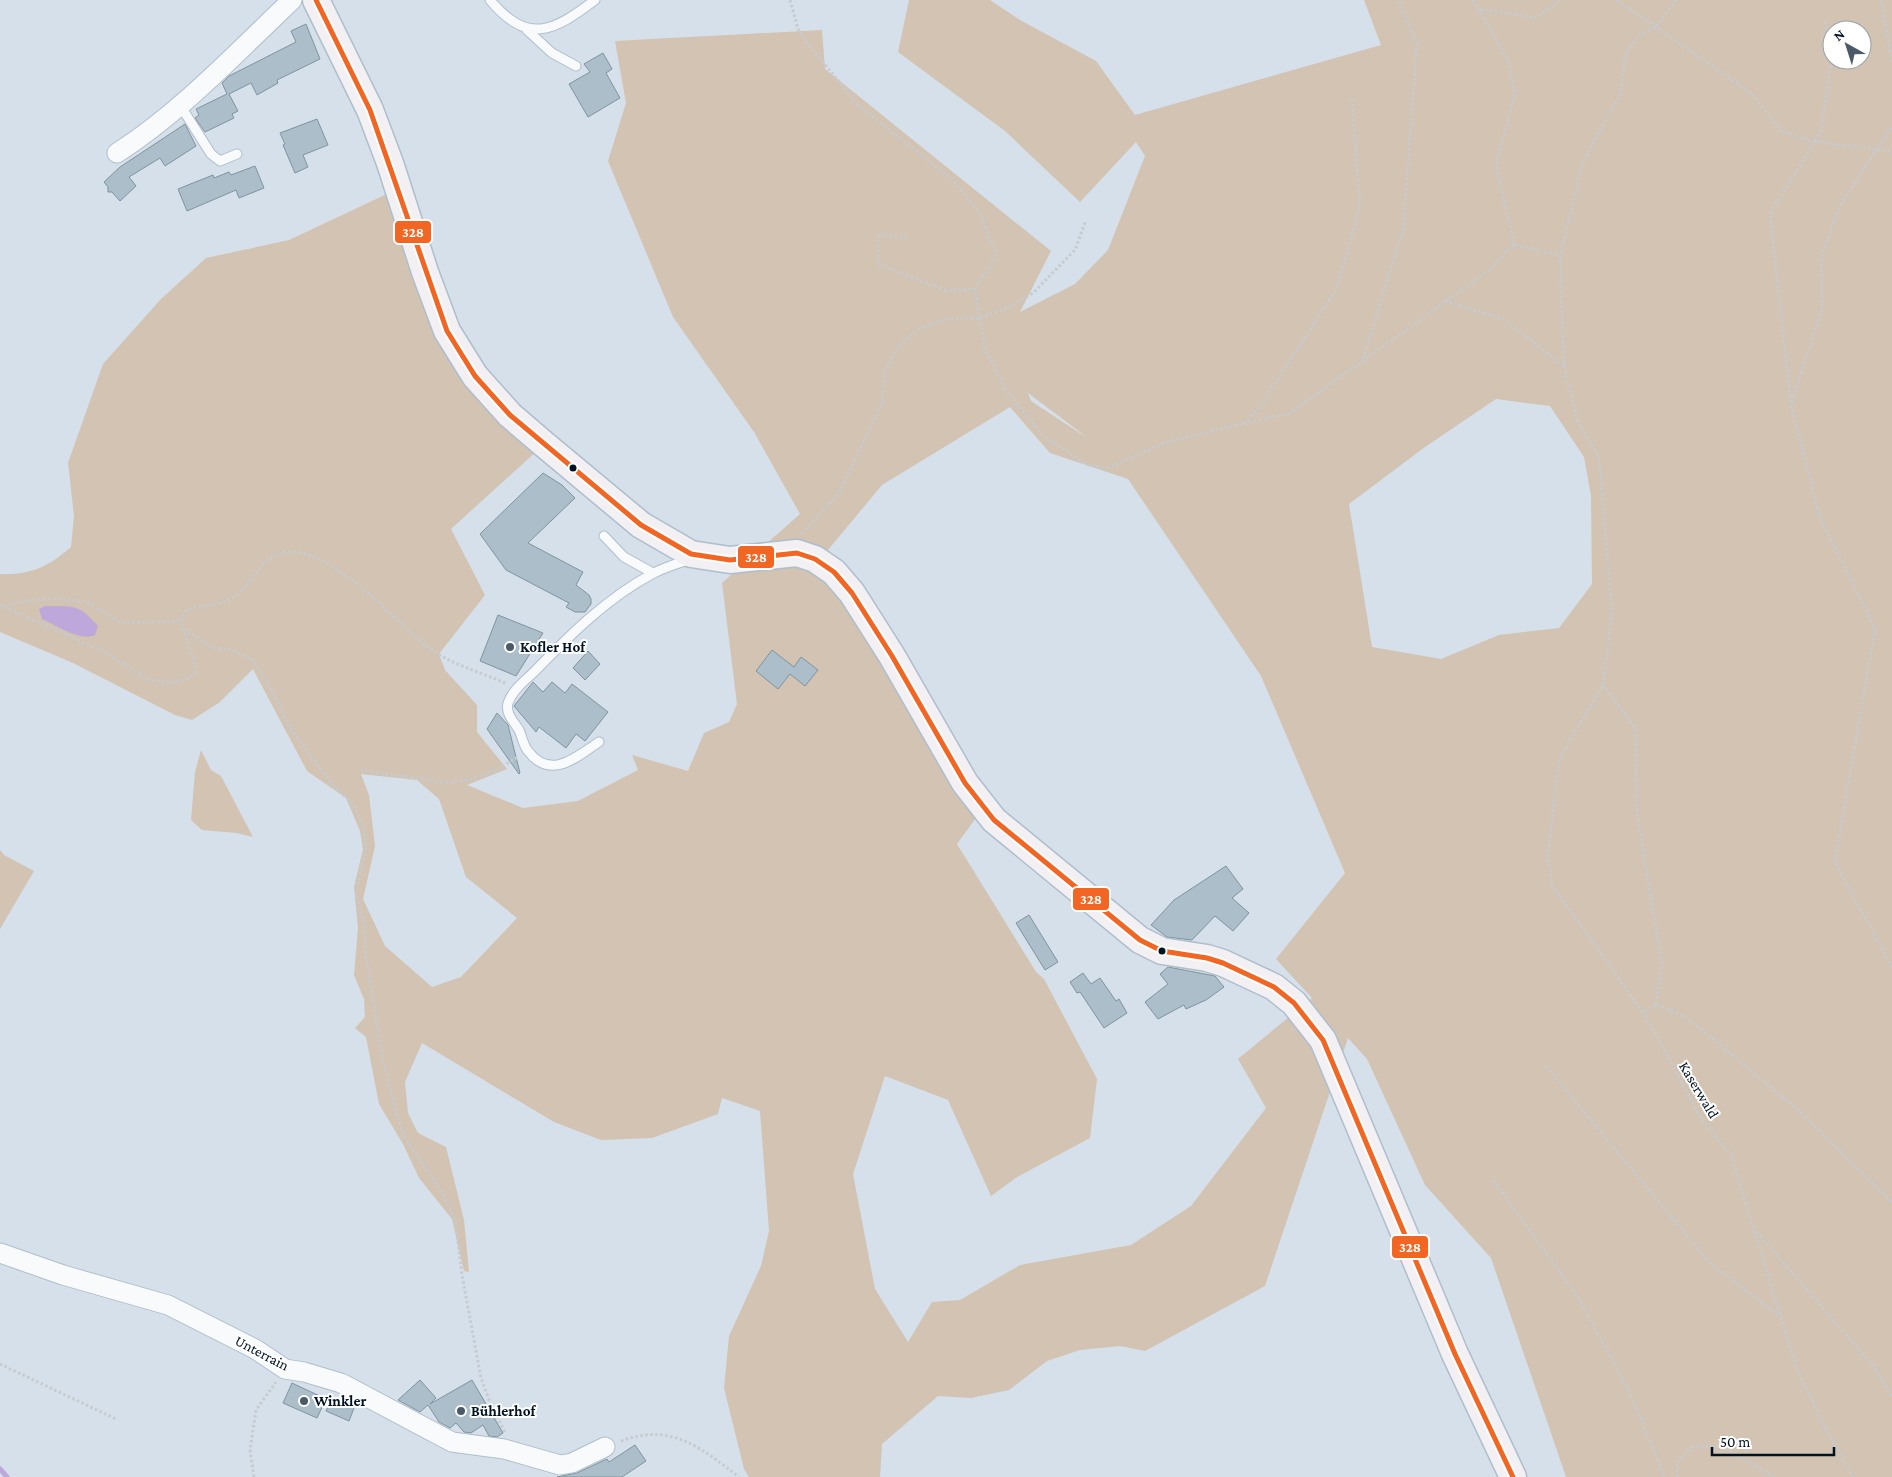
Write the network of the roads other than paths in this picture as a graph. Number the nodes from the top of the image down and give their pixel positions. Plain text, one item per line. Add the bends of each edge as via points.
1 (292, 0) edge
2 (316, 0) edge
3 (490, 0) edge
4 (595, 0) edge
5 (527, 30) junction
6 (576, 66) dead end
7 (180, 105) junction
8 (117, 153) dead end
9 (237, 154) dead end
10 (604, 536) dead end
11 (691, 554) junction
12 (653, 573) junction
13 (599, 742) dead end
14 (0, 1252) edge
15 (605, 1447) road end
16 (1513, 1477) edge

1 - 7 street
2 - 11 street via 370,110 447,331 475,376 510,416 641,524
3 - 5 lane via 504,17
4 - 5 lane via 561,22 541,30
5 - 6 lane via 552,53
7 - 8 street
7 - 9 lane via 211,154 220,161
10 - 12 lane via 624,557
11 - 12 lane via 688,560
11 - 16 street via 730,560 797,553 815,559 834,572 852,593 966,783 994,820 1140,940 1162,951 1223,963 1274,987 1294,1003 1322,1040 1455,1354
12 - 13 lane via 620,594 566,638 516,689 508,704 509,715 527,750 541,764 558,766
14 - 15 street, Unterrain via 46,1270 168,1305 255,1349 286,1369 341,1383 452,1442 526,1454 560,1465 572,1463

